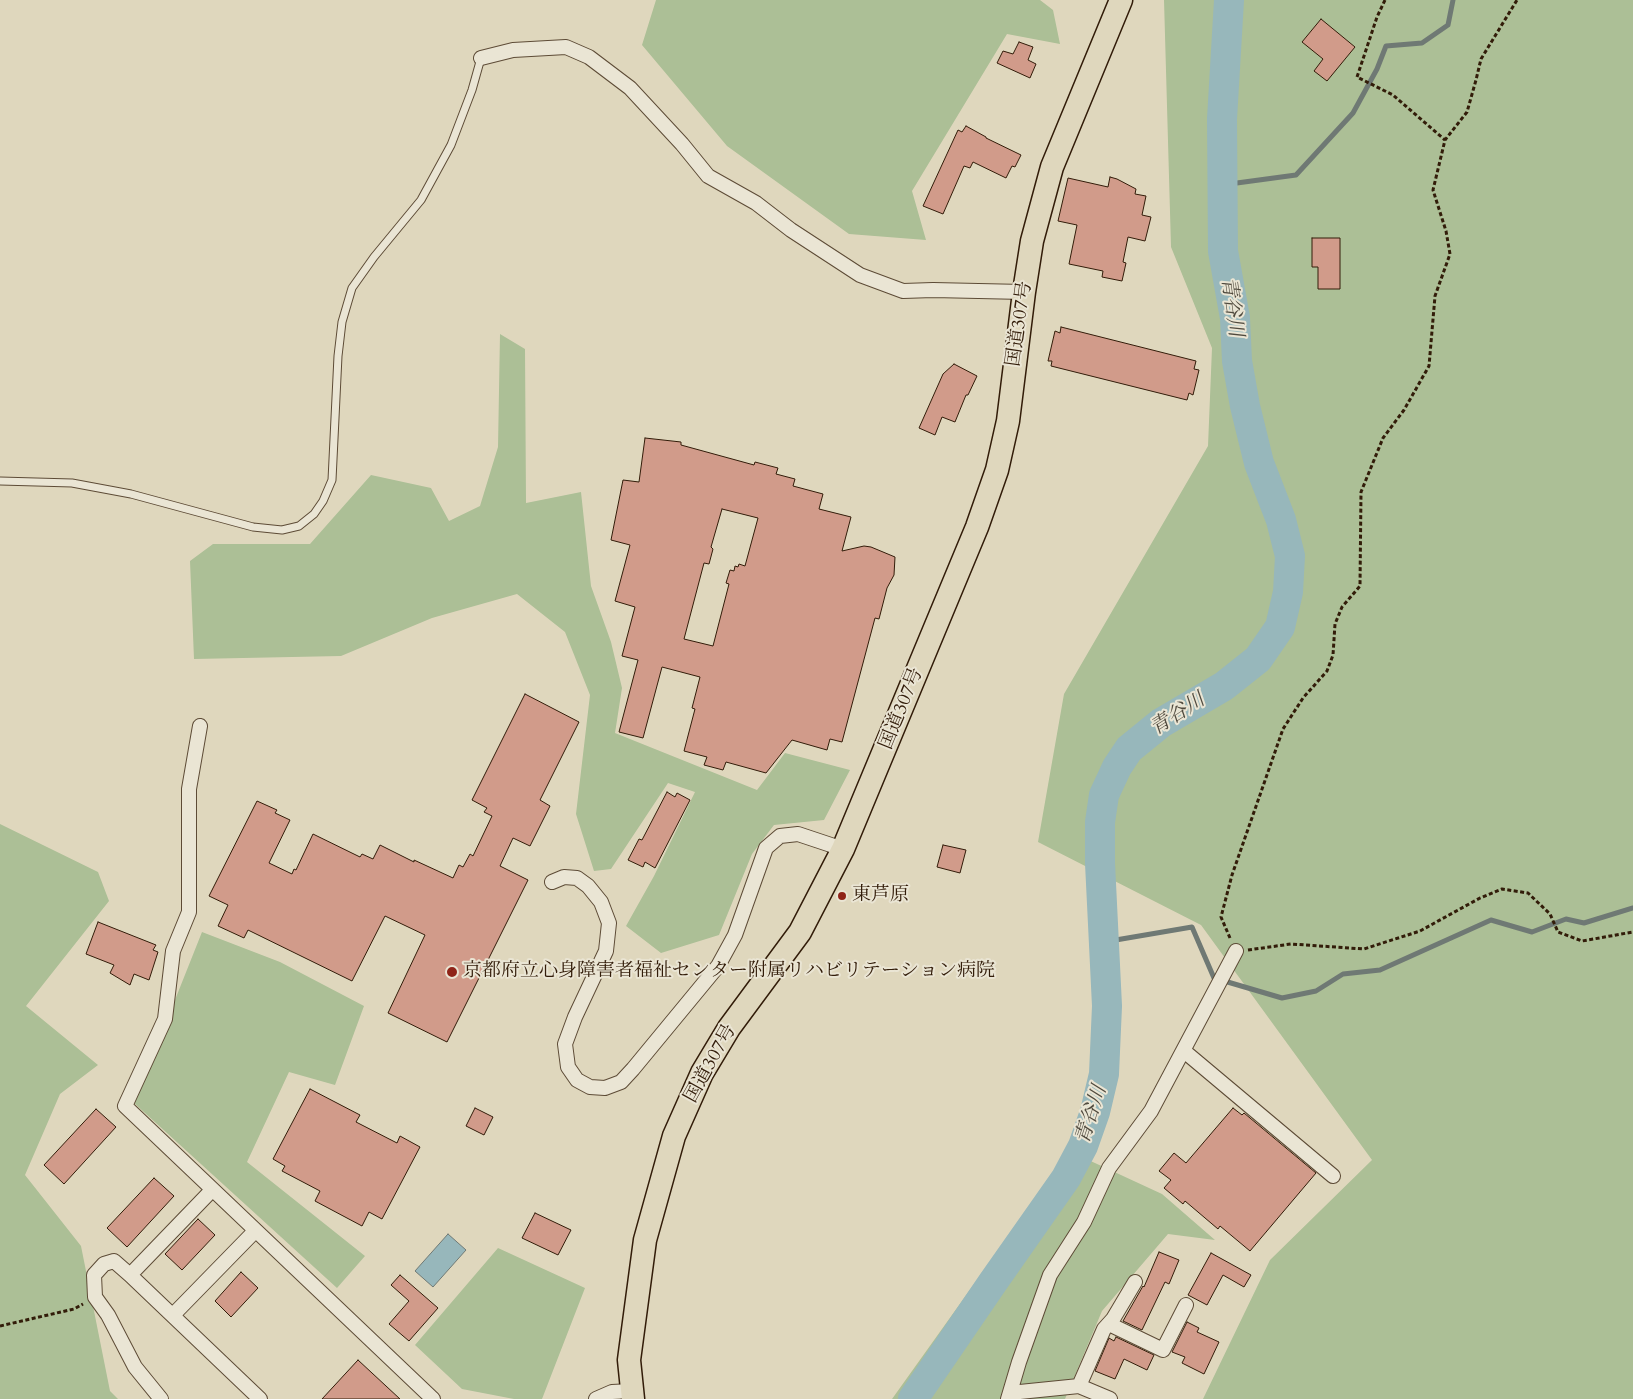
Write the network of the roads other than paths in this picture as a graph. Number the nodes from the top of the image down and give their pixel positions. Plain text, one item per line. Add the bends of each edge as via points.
1 (1121, 0) edge
2 (481, 58) joint
3 (1024, 292) junction
4 (0, 481) edge
5 (200, 726) dead end
6 (843, 849) junction
7 (552, 882) dead end
8 (1236, 951) road end
9 (1184, 1051) junction
10 (1333, 1176) dead end
11 (212, 1190) junction
12 (255, 1231) junction
13 (130, 1275) junction
14 (1135, 1282) dead end
15 (1186, 1305) dead end
16 (173, 1315) junction
17 (1109, 1324) junction
18 (1079, 1386) junction
19 (632, 1395) edge
20 (1009, 1396) edge
21 (161, 1399) edge
22 (260, 1399) edge
23 (433, 1399) edge
24 (596, 1399) edge
25 (1110, 1399) edge

1 - 3 highway, 国道307号 via 1052,167 1032,241
2 - 3 street via 512,50 566,48 589,57 630,88 708,176 756,203 860,275 903,291
2 - 4 lane via 451,144 421,200 352,288 342,322 338,356 332,480 314,514 299,526 282,530 253,527 131,494 72,483
3 - 6 highway, 国道307号 via 1008,421 997,470 977,527
5 - 11 street via 189,789 189,912 174,951 165,1019 124,1106
6 - 7 street via 798,834 780,836 766,848 735,935 718,966 627,1076 605,1088 590,1088 577,1080 568,1067 565,1044 606,950 609,923 601,902 577,878 564,877
6 - 19 highway, 国道307号 via 800,932 729,1028 702,1073 674,1136 645,1240 629,1360
8 - 9 street
9 - 10 street
9 - 20 street via 1151,1111 1109,1168 1084,1222 1050,1275
11 - 12 street
11 - 13 street
12 - 16 street
12 - 23 street
13 - 16 street
13 - 21 street via 114,1261 104,1264 94,1275 95,1297 135,1367
14 - 17 street
15 - 17 street via 1163,1350
16 - 22 street
17 - 18 street
18 - 20 street
18 - 25 street
19 - 24 street via 612,1392

